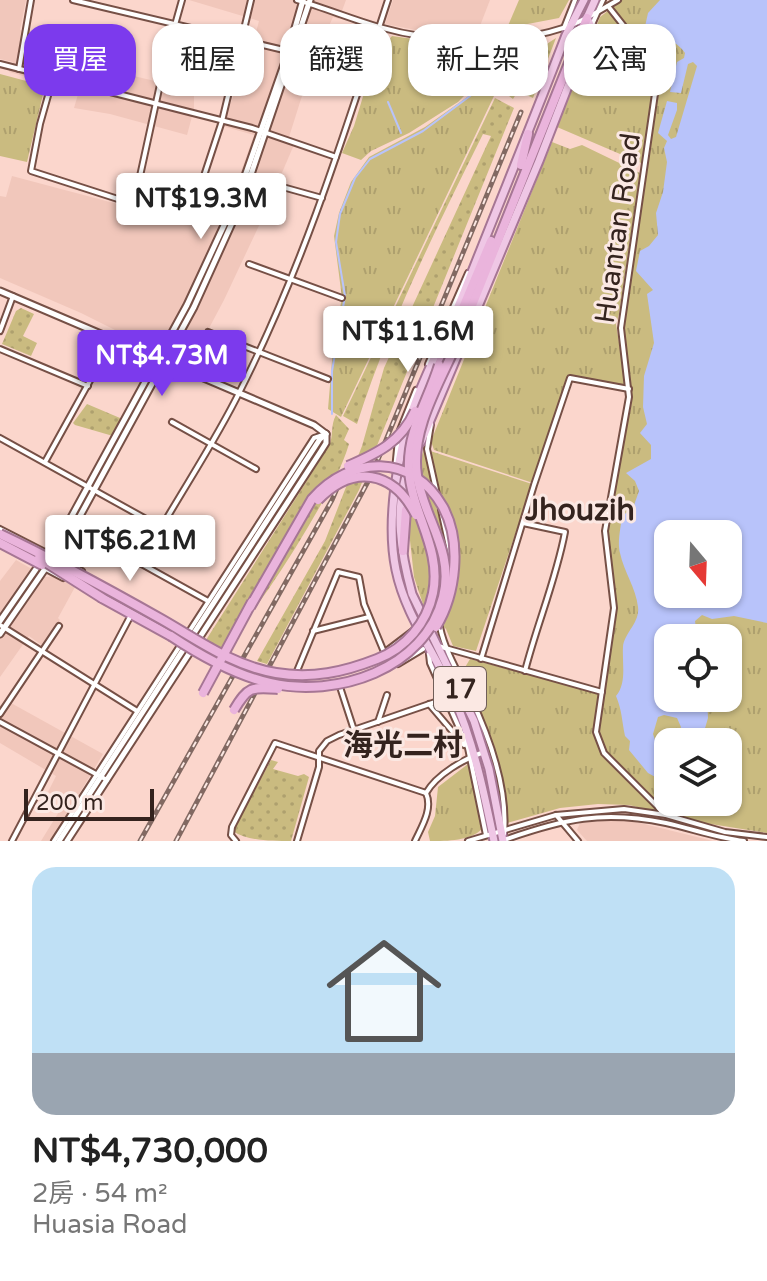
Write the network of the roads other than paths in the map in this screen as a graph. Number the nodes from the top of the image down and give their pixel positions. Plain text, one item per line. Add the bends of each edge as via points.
1 (31, 0) edge
2 (73, 0) edge
3 (103, 0) edge
4 (182, 0) edge
5 (251, 0) edge
6 (388, 0) edge
7 (575, 0) edge
8 (584, 0) edge
9 (595, 0) edge
10 (603, 0) edge
11 (618, 0) edge
12 (304, 1) edge
13 (608, 6) junction
14 (101, 7) junction
15 (596, 13) junction
16 (589, 23) junction
17 (175, 24) joint
18 (246, 24) edge
19 (298, 24) edge
20 (370, 24) edge
21 (380, 24) edge
22 (567, 24) edge
23 (573, 24) joint
24 (564, 34) edge
25 (0, 64) edge
26 (19, 69) junction
27 (24, 70) edge
28 (280, 85) edge
29 (48, 96) edge
30 (124, 96) edge
31 (157, 96) edge
32 (228, 96) edge
33 (356, 96) edge
34 (155, 104) junction
35 (222, 121) junction
36 (264, 132) junction
37 (528, 134) junction
38 (336, 157) junction
39 (279, 186) dead end
40 (199, 191) dead end
41 (322, 198) junction
42 (249, 264) dead end
43 (289, 279) junction
44 (0, 291) edge
45 (13, 296) junction
46 (342, 298) dead end
47 (0, 331) edge
48 (208, 332) dead end
49 (113, 339) junction
50 (0, 349) edge
51 (259, 351) junction
52 (162, 360) junction
53 (439, 365) junction
54 (328, 379) dead end
55 (88, 386) junction
56 (629, 389) junction
57 (239, 393) junction
58 (433, 414) junction
59 (172, 422) dead end
60 (326, 434) junction
61 (0, 438) edge
62 (209, 445) junction
63 (45, 462) junction
64 (256, 469) dead end
65 (92, 488) junction
66 (523, 523) junction
67 (71, 525) junction
68 (161, 528) junction
69 (0, 538) edge
70 (202, 550) dead end
71 (432, 550) junction
72 (403, 551) junction
73 (48, 560) junction
74 (62, 560) junction
75 (57, 574) junction
76 (89, 577) dead end
77 (83, 585) dead end
78 (107, 597) junction
79 (208, 601) junction
80 (250, 607) junction
81 (131, 615) junction
82 (369, 617) junction
83 (59, 626) dead end
84 (1, 627) edge
85 (439, 629) junction
86 (422, 630) junction
87 (313, 631) junction
88 (190, 632) junction
89 (171, 636) junction
90 (199, 636) junction
91 (182, 645) junction
92 (438, 646) junction
93 (426, 648) junction
94 (190, 650) junction
95 (214, 650) junction
96 (447, 650) junction
97 (43, 651) junction
98 (384, 652) junction
99 (404, 652) junction
100 (481, 659) junction
101 (345, 671) junction
102 (525, 671) junction
103 (95, 684) junction
104 (321, 686) junction
105 (340, 687) junction
106 (287, 691) dead end
107 (602, 692) junction
108 (387, 695) dead end
109 (447, 698) junction
110 (429, 704) junction
111 (234, 710) dead end
112 (137, 711) junction
113 (0, 714) edge
114 (0, 722) edge
115 (378, 722) junction
116 (354, 730) junction
117 (468, 748) junction
118 (480, 753) junction
119 (58, 754) junction
120 (319, 759) junction
121 (98, 775) junction
122 (107, 780) junction
123 (426, 793) junction
124 (654, 803) edge
125 (654, 813) edge
126 (556, 815) junction
127 (666, 816) edge
128 (668, 816) edge
129 (561, 821) junction
130 (664, 823) junction
131 (696, 828) junction
132 (767, 837) edge
133 (497, 838) edge
134 (12, 841) edge
135 (56, 841) edge
136 (67, 841) edge
137 (236, 841) edge
138 (297, 841) edge
139 (415, 841) edge
140 (468, 841) edge
141 (578, 841) edge
142 (694, 841) edge
143 (744, 841) edge

1 - 26 street
2 - 14 street
3 - 14 street
4 - 17 street
5 - 18 street
6 - 21 street
7 - 22 street
8 - 23 main road, 17
9 - 16 main road, 17
10 - 15 street
11 - 13 street
12 - 19 street
12 - 20 street
13 - 15 street
13 - 56 street, Huantan Road via 645,53 657,80 621,328
14 - 17 street
15 - 16 street
15 - 16 street
16 - 23 street
16 - 58 main road, 17 via 539,161
16 - 99 highway, bridge via 541,128 419,437 417,476 446,571 438,612
24 - 37 main road, 17
25 - 26 street
26 - 27 street
28 - 36 street
29 - 34 street via 31,171 121,200 135,194
30 - 34 street
31 - 34 street
32 - 35 street
33 - 38 street
34 - 35 street
35 - 36 street
35 - 40 street
36 - 38 street
36 - 52 street via 242,201
37 - 53 highway via 516,179
37 - 86 main road, 17 via 413,410 393,501 396,572
38 - 41 street
39 - 41 street
41 - 43 street
42 - 43 street
43 - 46 street
43 - 51 street
44 - 45 street
45 - 47 street
45 - 49 street
48 - 51 street
49 - 52 street
49 - 55 street
50 - 55 street
51 - 54 street
51 - 57 street
52 - 57 street
52 - 65 street
53 - 71 highway, bridge via 416,420 409,467
53 - 80 highway, bridge via 403,433 391,445 337,472 309,497
55 - 63 street
56 - 66 street via 570,378
56 - 107 street, Huantan Road via 605,531 614,608
57 - 60 street
57 - 62 street
58 - 72 main road, 17 via 405,478 400,505
58 - 85 street via 427,449 453,569
59 - 62 street
60 - 79 street via 314,438
60 - 88 street
60 - 90 street via 321,451
61 - 63 street
62 - 64 street
62 - 68 street
63 - 65 street
65 - 67 street
65 - 68 street
66 - 100 street
66 - 102 street via 565,532
67 - 73 street
67 - 79 street
68 - 70 street
69 - 73 street
69 - 73 street
69 - 78 highway, bridge
69 - 95 highway, bridge via 87,577
71 - 80 highway, bridge via 414,511 393,485 367,476 333,487 303,521 206,694
71 - 101 highway, bridge via 434,589 418,628 391,653
72 - 86 main road, 17
72 - 101 highway, bridge via 406,510 417,506 435,539 440,566 429,619 397,654
73 - 74 street
73 - 75 street
73 - 78 highway
73 - 84 street
74 - 76 street
74 - 88 street
75 - 77 street
75 - 81 street
78 - 89 highway
78 - 95 highway, bridge
79 - 88 street
80 - 99 highway, bridge via 324,486 357,468 391,468 412,475 436,497 454,544 453,578 442,617 424,643
81 - 91 street
81 - 103 street
82 - 87 street
82 - 87 street via 359,577 338,572
82 - 98 street
83 - 97 street
84 - 97 street
85 - 86 street via 434,623
85 - 96 street
86 - 92 main road, 17
86 - 93 main road, 17
86 - 98 street
86 - 99 highway
87 - 98 street via 297,671 332,670
88 - 90 street
88 - 91 street
89 - 99 highway, bridge via 252,674 295,682 361,672
89 - 104 highway, bridge via 257,679
90 - 94 street
91 - 94 street
91 - 112 street
91 - 121 street
92 - 93 street
92 - 96 street
92 - 118 main road, 17 via 474,721
93 - 99 street
93 - 105 street
93 - 109 street
93 - 118 main road, 17
94 - 122 street
95 - 101 highway, bridge via 274,673
96 - 100 street
96 - 118 street via 474,706
97 - 103 street
97 - 113 street
99 - 104 highway, bridge via 399,660 365,676
100 - 102 street
102 - 107 street
103 - 112 street
103 - 119 street
104 - 111 highway, bridge via 253,688
105 - 106 street
105 - 116 street
107 - 124 street, Huantan Road via 596,732 600,745
108 - 115 street
109 - 110 street
109 - 117 street
110 - 115 street
110 - 117 street
112 - 121 street
114 - 119 street
115 - 116 street
116 - 120 street via 327,741
117 - 118 street
118 - 123 street
118 - 133 main road, 17
118 - 133 street
119 - 121 street
119 - 134 street
120 - 123 street
120 - 137 street via 275,743 232,827
120 - 138 street
121 - 122 street
121 - 135 street
122 - 136 street
123 - 139 street via 428,810
125 - 126 street via 624,809
126 - 129 street
126 - 133 street
127 - 130 street
128 - 131 street
129 - 130 street via 625,817
129 - 133 street
129 - 141 street
130 - 131 street
131 - 132 street
131 - 142 street
131 - 143 street via 717,838
133 - 140 street

